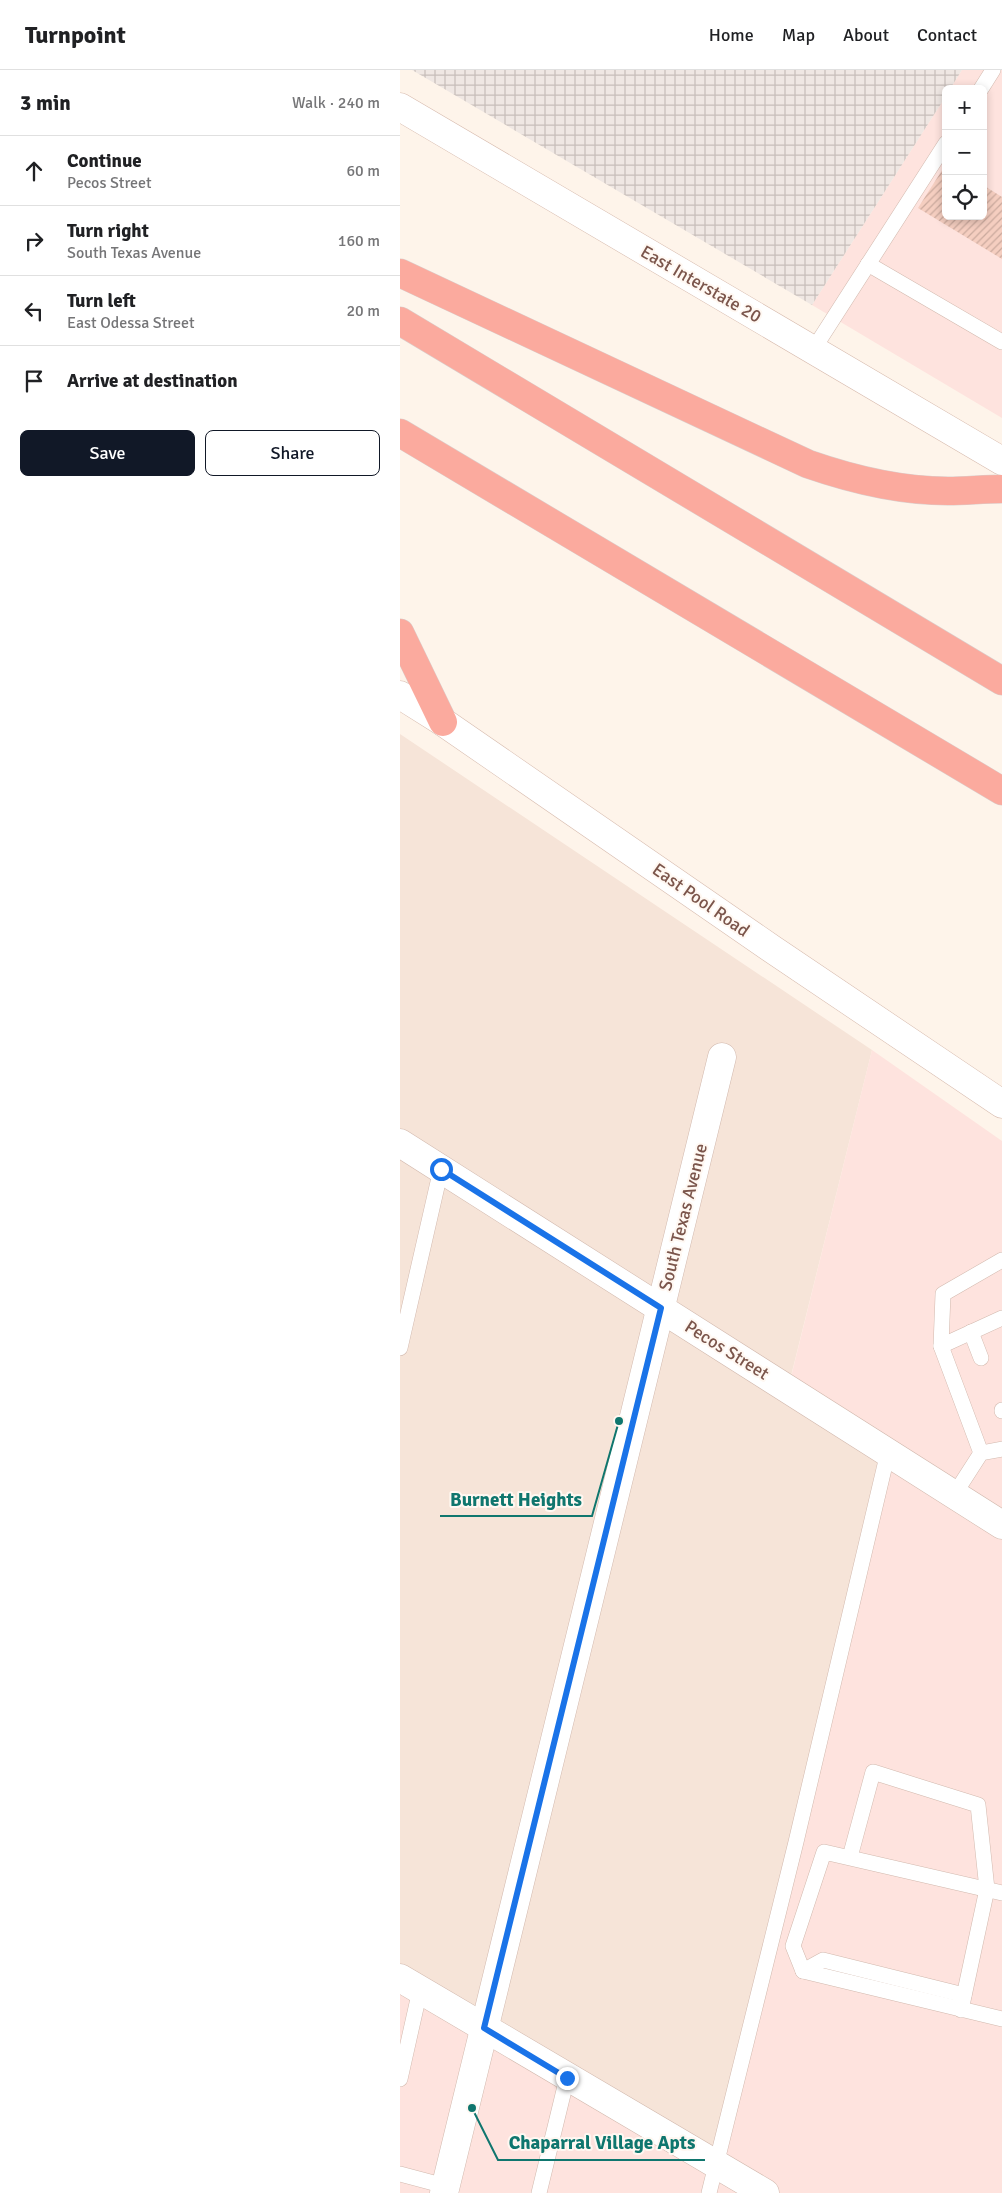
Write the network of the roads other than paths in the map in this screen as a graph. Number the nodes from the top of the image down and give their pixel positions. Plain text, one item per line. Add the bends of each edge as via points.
1 (993, 70) edge
2 (984, 85) edge
3 (400, 107) edge
4 (942, 150) edge
5 (868, 264) junction
6 (400, 273) edge
7 (400, 321) edge
8 (1002, 342) edge
9 (813, 350) junction
10 (400, 433) edge
11 (1002, 461) edge
12 (1002, 489) edge
13 (400, 633) edge
14 (1002, 681) edge
15 (400, 694) edge
16 (443, 722) junction
17 (1002, 791) edge
18 (722, 1057) dead end
19 (1002, 1104) edge
20 (400, 1143) edge
21 (441, 1169) junction
22 (1002, 1260) edge
23 (661, 1308) junction
24 (1002, 1318) edge
25 (971, 1332) junction
26 (941, 1346) junction
27 (400, 1348) edge
28 (981, 1358) dead end
29 (1002, 1449) edge
30 (888, 1452) junction
31 (981, 1453) junction
32 (954, 1495) junction
33 (1002, 1526) edge
34 (850, 1857) junction
35 (987, 1889) junction
36 (1002, 1893) edge
37 (410, 1984) edge
38 (962, 2002) junction
39 (1002, 2019) edge
40 (484, 2028) junction
41 (567, 2078) junction
42 (400, 2079) edge
43 (715, 2164) junction
44 (400, 2174) edge
45 (444, 2190) edge
46 (539, 2193) edge
47 (709, 2193) edge
48 (765, 2193) edge

1 - 2 lane
3 - 9 street, East Interstate 20
4 - 5 lane
5 - 8 lane
5 - 9 lane
6 - 12 highway via 817,467 854,479 914,490
7 - 14 highway
9 - 11 street, East Interstate 20
10 - 17 highway
13 - 16 highway
15 - 16 street, East Pool Road
16 - 19 street, East Pool Road
18 - 23 street, South Texas Avenue
20 - 21 street, Pecos Street
21 - 23 street, Pecos Street
21 - 27 lane
22 - 26 lane via 943,1294
23 - 30 street, Pecos Street
23 - 40 street, South Texas Avenue
24 - 25 lane
25 - 26 lane
25 - 28 lane
26 - 31 lane
29 - 31 lane
30 - 32 street, Pecos Street
30 - 43 lane via 796,1842
31 - 32 lane
32 - 33 street, Pecos Street
34 - 35 lane
34 - 35 lane via 873,1772 978,1805
34 - 38 lane via 824,1852 793,1946 803,1971
35 - 36 lane
35 - 38 lane
37 - 40 street
37 - 42 lane
38 - 39 lane
40 - 41 street
40 - 45 street, South Texas Avenue
41 - 43 street
41 - 46 lane
43 - 47 lane
43 - 48 street
44 - 45 lane

